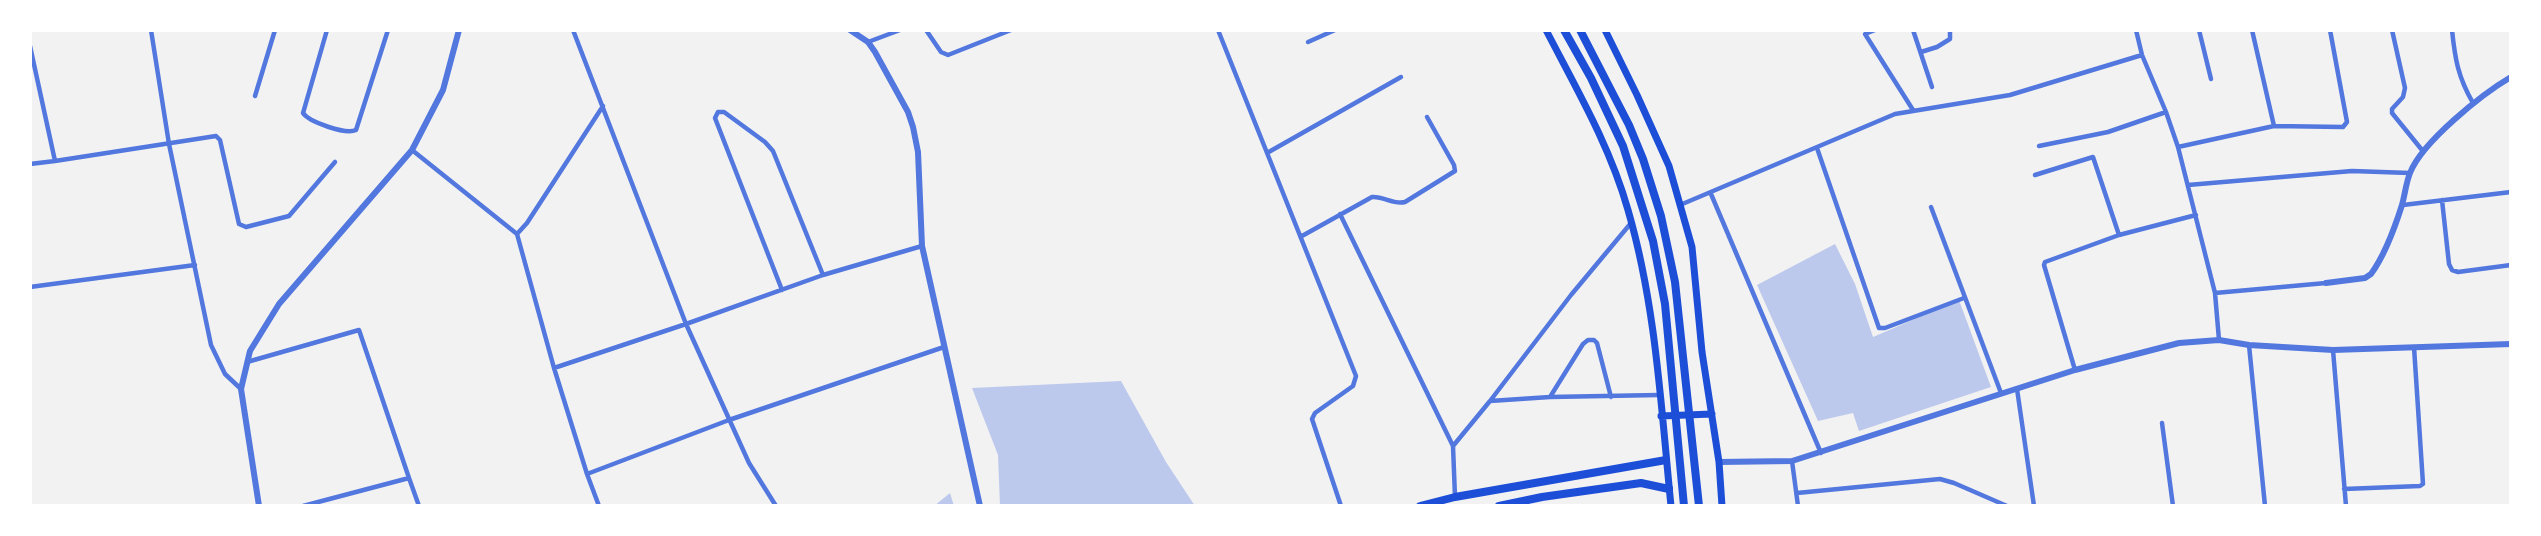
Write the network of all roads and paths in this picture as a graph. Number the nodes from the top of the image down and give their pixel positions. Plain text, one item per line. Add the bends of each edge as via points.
1 (151, 30) edge
2 (275, 30) edge
3 (327, 30) edge
4 (388, 30) edge
5 (459, 30) edge
6 (573, 30) edge
7 (850, 30) edge
8 (900, 30) edge
9 (926, 30) edge
10 (1011, 30) edge
11 (1218, 30) edge
12 (1335, 30) edge
13 (1546, 30) edge
14 (1564, 30) edge
15 (1580, 30) edge
16 (1605, 30) edge
17 (1875, 30) edge
18 (1913, 30) edge
19 (1950, 30) edge
20 (2136, 30) edge
21 (2199, 30) edge
22 (2252, 30) edge
23 (2330, 30) edge
24 (2392, 30) edge
25 (2452, 30) edge
26 (868, 42) junction
27 (1308, 42) dead end
28 (30, 46) edge
29 (1920, 52) junction
30 (2142, 55) junction
31 (1401, 77) dead end
32 (2511, 77) edge
33 (2211, 79) dead end
34 (1932, 87) dead end
35 (255, 96) dead end
36 (2473, 103) junction
37 (603, 106) junction
38 (1913, 110) junction
39 (2166, 112) junction
40 (1427, 117) dead end
41 (2274, 126) junction
42 (169, 144) junction
43 (2039, 145) dead end
44 (2178, 147) junction
45 (1816, 148) junction
46 (412, 150) junction
47 (2422, 150) junction
48 (1267, 153) junction
49 (55, 161) junction
50 (335, 162) dead end
51 (30, 164) edge
52 (2410, 173) junction
53 (2035, 175) dead end
54 (2188, 185) junction
55 (2511, 192) edge
56 (1711, 194) junction
57 (2442, 200) junction
58 (1679, 205) junction
59 (2402, 205) junction
60 (1931, 207) dead end
61 (1340, 214) junction
62 (2196, 215) junction
63 (1631, 223) junction
64 (517, 234) junction
65 (2119, 235) junction
66 (1301, 236) junction
67 (922, 246) junction
68 (195, 265) junction
69 (2511, 265) edge
70 (823, 275) junction
71 (2326, 283) joint
72 (30, 287) edge
73 (782, 290) junction
74 (2215, 293) junction
75 (1964, 298) junction
76 (686, 324) junction
77 (2219, 340) junction
78 (2511, 344) edge
79 (2249, 345) junction
80 (944, 347) junction
81 (2414, 347) junction
82 (2333, 350) junction
83 (246, 362) junction
84 (554, 368) junction
85 (2075, 370) junction
86 (241, 389) junction
87 (2017, 389) junction
88 (2001, 394) junction
89 (1659, 395) junction
90 (1550, 397) junction
91 (1611, 397) junction
92 (1490, 401) junction
93 (1712, 414) junction
94 (1661, 416) junction
95 (729, 421) junction
96 (2162, 423) dead end
97 (1453, 446) junction
98 (1821, 453) junction
99 (1666, 460) junction
100 (1792, 461) junction
101 (1719, 462) junction
102 (587, 474) junction
103 (409, 478) junction
104 (1669, 489) junction
105 (2344, 489) junction
106 (1797, 493) junction
107 (1455, 497) junction
108 (259, 506) edge
109 (303, 506) edge
110 (419, 506) edge
111 (599, 506) edge
112 (776, 506) edge
113 (980, 506) edge
114 (1341, 506) edge
115 (1420, 506) edge
116 (1499, 506) edge
117 (1671, 506) edge
118 (1684, 506) edge
119 (1699, 506) edge
120 (1722, 506) edge
121 (1798, 506) edge
122 (2007, 506) edge
123 (2034, 506) edge
124 (2174, 506) edge
125 (2264, 506) edge
126 (2346, 506) edge

1 - 42 street
2 - 35 street
3 - 4 street via 303,113 307,119 348,133 356,130
5 - 46 street via 443,90
6 - 37 street
7 - 26 street
8 - 26 street
9 - 10 street via 948,55
11 - 48 street
12 - 27 street
13 - 63 main road via 1602,138
14 - 118 highway via 1623,146 1653,241 1665,303
15 - 119 highway via 1629,125 1664,225 1675,282
16 - 58 main road via 1669,166
17 - 38 street via 1865,34
18 - 29 street
19 - 29 street via 1950,39
20 - 30 street
21 - 33 street
22 - 41 street
23 - 41 street via 2347,124 2341,128
24 - 47 street via 2405,88 2392,113
25 - 36 street via 2456,65
26 - 67 street via 908,112 917,140
28 - 49 street
29 - 34 street
30 - 38 street via 2010,95
30 - 39 street
31 - 48 street
32 - 36 street
36 - 47 street
37 - 64 street
37 - 76 street
38 - 45 street
39 - 43 street via 2108,132
39 - 44 street
40 - 61 street via 1455,171 1405,202 1372,197
41 - 44 street
42 - 49 street
42 - 50 street via 213,136 220,140 243,227 289,216
42 - 68 street
44 - 54 street
45 - 56 street
45 - 75 street via 1879,328
46 - 64 street
46 - 83 street via 279,304
47 - 52 street
48 - 66 street
49 - 51 street
52 - 54 street via 2352,171
52 - 59 street
53 - 65 street via 2093,157
54 - 62 street
55 - 57 street
56 - 58 street
56 - 98 street
57 - 59 street
57 - 69 street via 2452,270
58 - 93 main road via 1692,247
59 - 71 street via 2371,274
60 - 75 street
61 - 66 street
61 - 97 street
62 - 65 street
62 - 74 street
63 - 89 main road via 1652,316
63 - 92 street
64 - 84 street
65 - 85 street via 2044,264
66 - 114 street via 1356,376 1353,386 1312,419
67 - 70 street
67 - 80 street
68 - 72 street
68 - 86 street via 211,345 225,374
70 - 73 street
70 - 73 street via 773,151 718,112 715,118
71 - 74 street
73 - 76 street
74 - 77 street
75 - 88 street
76 - 84 street
76 - 95 street
77 - 79 street
77 - 85 street via 2179,343
78 - 81 street
79 - 82 street
79 - 125 street
80 - 95 street
80 - 113 street
81 - 82 street
81 - 105 street via 2423,484
82 - 105 street
83 - 86 street
83 - 103 street via 359,330
84 - 102 street
85 - 87 street
86 - 108 street
87 - 88 street
87 - 123 street
88 - 98 street
89 - 91 street
89 - 94 main road
90 - 91 street
90 - 91 street via 1583,344 1591,339 1601,354
90 - 92 street
92 - 97 street
93 - 94 main road
93 - 101 main road
94 - 99 main road
95 - 102 street
95 - 112 street
96 - 124 street
97 - 107 street
98 - 100 street
99 - 104 main road
99 - 107 highway
100 - 101 street
100 - 106 street
101 - 120 main road
102 - 111 street
103 - 109 street
103 - 110 street
104 - 116 highway via 1641,482
104 - 117 main road
105 - 126 street
106 - 121 street
106 - 122 street via 1940,479
107 - 115 highway

